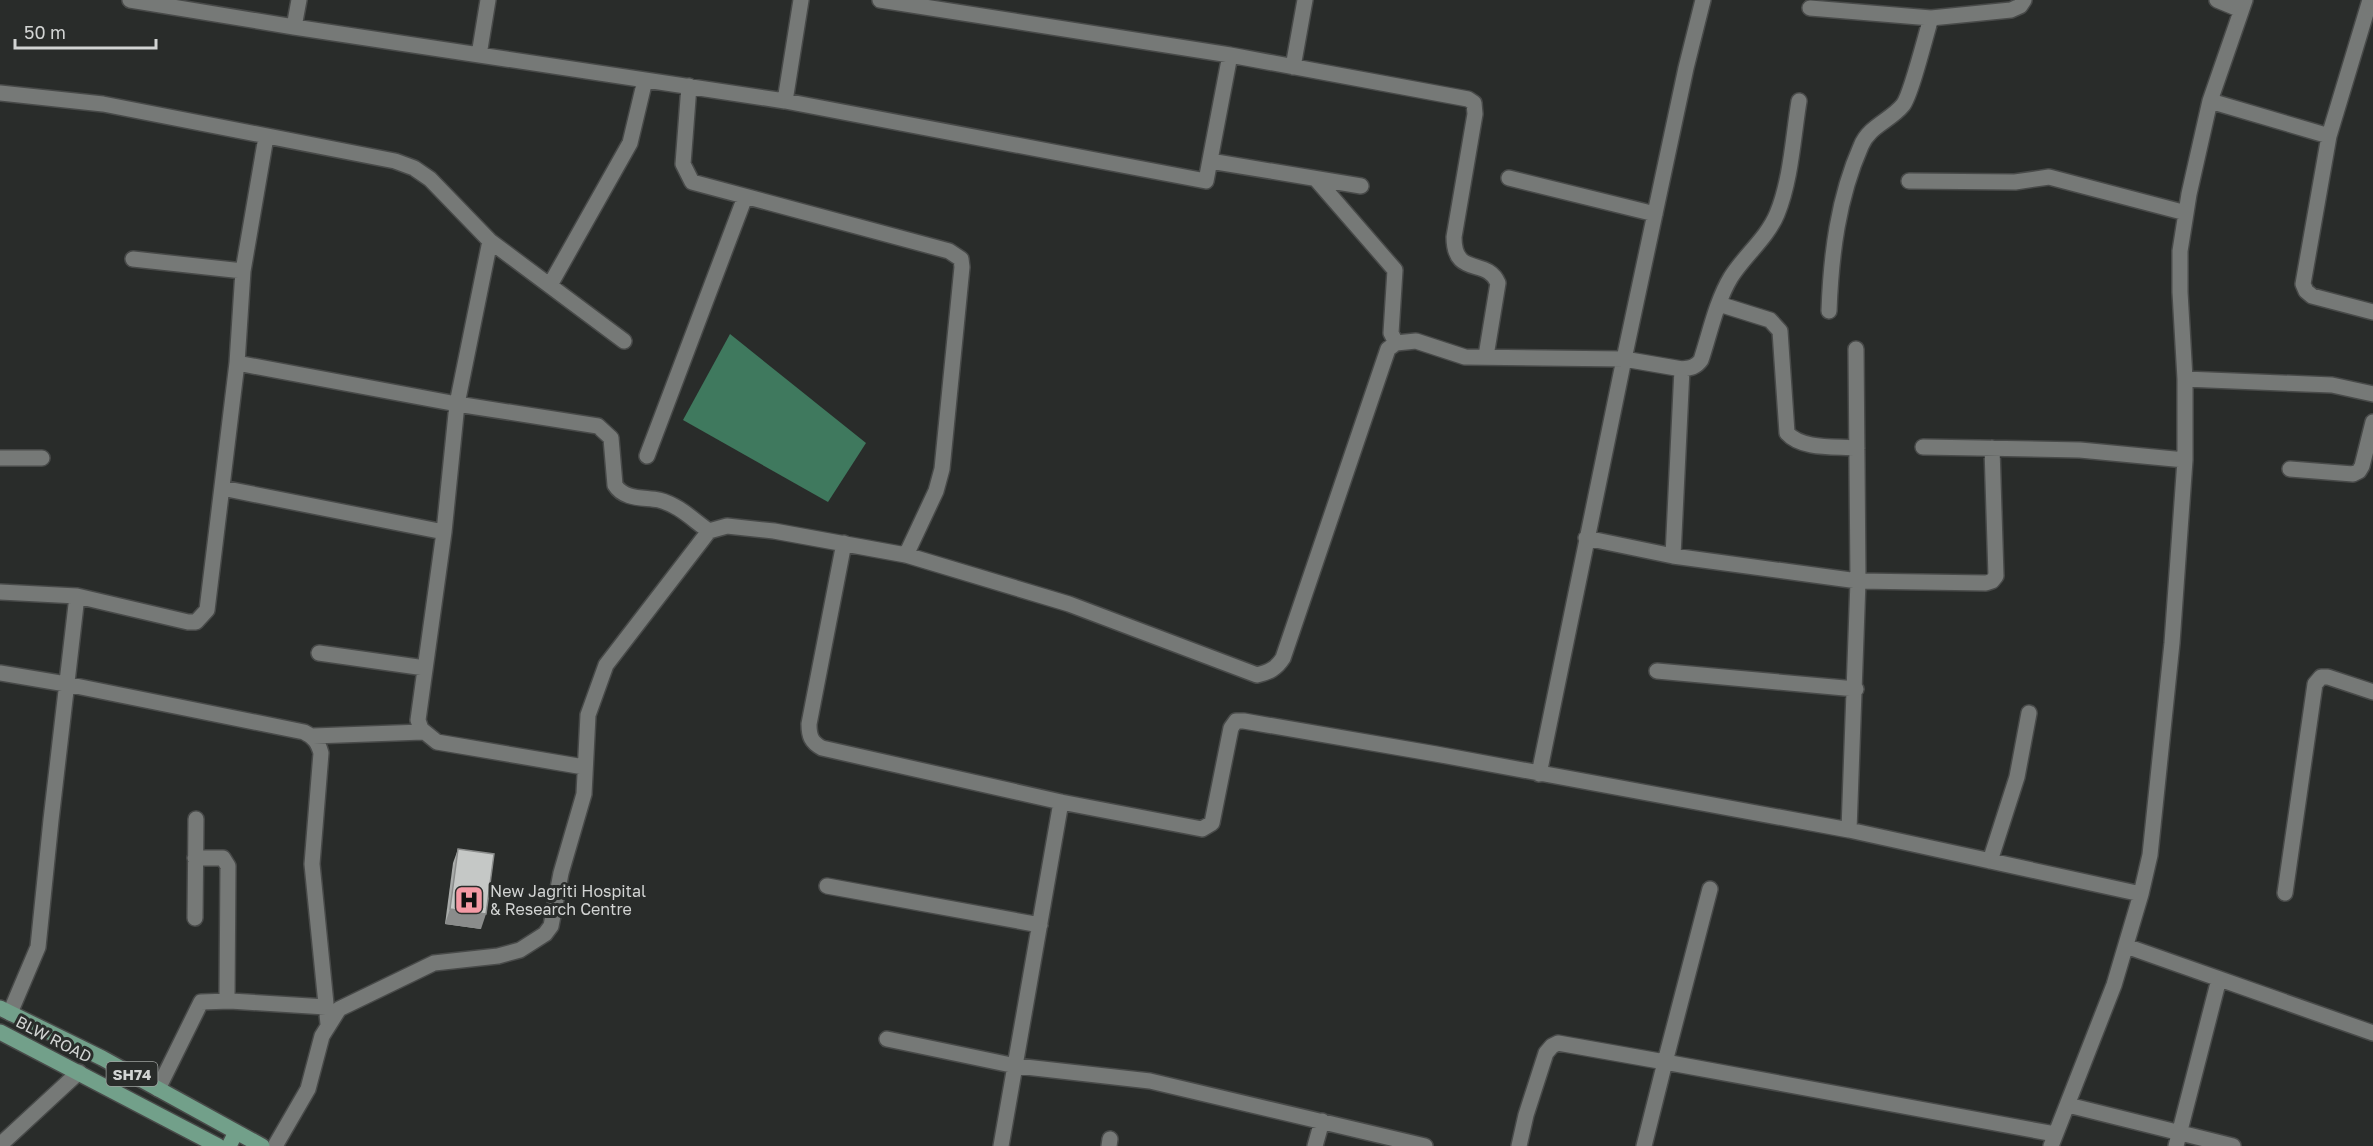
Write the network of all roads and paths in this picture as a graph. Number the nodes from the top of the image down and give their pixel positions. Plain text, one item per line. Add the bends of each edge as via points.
1 (130, 0) edge
2 (299, 0) edge
3 (488, 0) edge
4 (801, 0) edge
5 (880, 0) edge
6 (1305, 0) edge
7 (1703, 0) edge
8 (2024, 0) edge
9 (2217, 0) edge
10 (2370, 0) edge
11 (2243, 5) edge
12 (1810, 8) dead end
13 (1931, 18) junction
14 (2370, 18) edge
15 (294, 27) junction
16 (479, 55) junction
17 (1230, 55) junction
18 (1293, 66) junction
19 (645, 80) junction
20 (689, 86) junction
21 (0, 93) edge
22 (785, 101) junction
23 (1799, 101) dead end
24 (2210, 101) junction
25 (2329, 136) junction
26 (266, 137) junction
27 (1210, 161) junction
28 (1509, 178) dead end
29 (1316, 179) junction
30 (1909, 181) dead end
31 (1361, 186) dead end
32 (745, 197) junction
33 (2186, 213) junction
34 (1655, 214) junction
35 (490, 241) junction
36 (133, 259) dead end
37 (243, 271) junction
38 (550, 285) junction
39 (1719, 304) junction
40 (1829, 311) dead end
41 (2373, 312) edge
42 (624, 341) dead end
43 (1395, 343) junction
44 (1856, 349) dead end
45 (1486, 356) junction
46 (1624, 359) junction
47 (237, 363) junction
48 (1682, 369) junction
49 (2185, 379) junction
50 (2373, 394) edge
51 (457, 404) junction
52 (2373, 422) edge
53 (1923, 447) dead end
54 (1857, 448) junction
55 (1992, 448) junction
56 (647, 456) dead end
57 (0, 458) edge
58 (42, 458) dead end
59 (2185, 460) junction
60 (2290, 469) dead end
61 (222, 488) junction
62 (709, 531) junction
63 (444, 532) junction
64 (1586, 538) junction
65 (844, 543) junction
66 (906, 555) junction
67 (1673, 556) junction
68 (1858, 581) junction
69 (0, 592) edge
70 (77, 596) junction
71 (319, 652) dead end
72 (425, 668) junction
73 (1657, 671) dead end
74 (0, 673) edge
75 (66, 684) junction
76 (1856, 689) junction
77 (2373, 692) edge
78 (2029, 712) dead end
79 (423, 732) junction
80 (313, 736) junction
81 (584, 767) junction
82 (1539, 774) junction
83 (1061, 802) junction
84 (196, 819) dead end
85 (1849, 830) junction
86 (195, 858) junction
87 (1990, 861) junction
88 (827, 886) dead end
89 (1710, 889) dead end
90 (2285, 892) dead end
91 (2141, 894) junction
92 (195, 918) dead end
93 (1040, 925) junction
94 (2126, 946) junction
95 (2219, 979) junction
96 (230, 1001) junction
97 (326, 1007) junction
98 (5, 1010) edge
99 (328, 1024) junction
100 (0, 1032) edge
101 (2373, 1033) edge
102 (887, 1039) dead end
103 (1665, 1062) junction
104 (1016, 1066) junction
105 (79, 1072) junction
106 (158, 1089) junction
107 (2068, 1105) junction
108 (1322, 1121) junction
109 (236, 1132) junction
110 (2178, 1139) edge
111 (2053, 1140) edge
112 (0, 1145) edge
113 (218, 1146) edge
114 (229, 1146) edge
115 (262, 1146) edge
116 (275, 1146) edge
117 (1001, 1146) edge
118 (1315, 1146) edge
119 (1425, 1146) edge
120 (1519, 1146) edge
121 (1644, 1146) edge
122 (2234, 1146) edge

1 - 15 street
2 - 15 street
3 - 16 street
4 - 22 street
5 - 17 street
6 - 18 street
7 - 34 street
8 - 13 street via 2011,10
9 - 11 street
10 - 14 street
11 - 24 street
12 - 13 street
13 - 40 street via 1904,104 1868,133 1861,145 1840,211 1830,269
14 - 25 street
15 - 16 street
16 - 19 street
17 - 18 street
17 - 27 street
18 - 45 street via 1458,95 1474,104 1454,248 1462,263 1489,272 1498,283
19 - 20 street
19 - 38 street via 630,143
20 - 22 street
20 - 32 street via 683,164 687,173 692,182
21 - 26 street via 103,104
22 - 27 street via 1206,182
23 - 39 street via 1783,198 1776,217 1731,278
24 - 25 street
24 - 33 street
25 - 41 street via 2303,284 2312,296
26 - 35 street via 414,168 430,179
26 - 37 street
27 - 29 street
28 - 34 street
29 - 31 street
29 - 43 street via 1395,270 1391,333
30 - 33 street via 2015,182 2049,177
32 - 56 street
32 - 66 street via 950,251 961,259 942,469
33 - 49 street via 2180,251
34 - 46 street
35 - 38 street
35 - 51 street
36 - 37 street
37 - 47 street
38 - 42 street
39 - 48 street via 1701,360 1692,368
39 - 54 street via 1770,320 1780,331 1787,432 1792,439
43 - 45 street via 1416,342 1466,357
43 - 66 street via 1388,348 1283,658 1268,673 1257,675 1069,604
44 - 54 street
45 - 46 street
46 - 48 street
46 - 64 street
47 - 51 street
47 - 61 street
48 - 67 street
49 - 50 street via 2332,386
49 - 59 street
51 - 62 street via 598,426 611,438 619,492 672,505
51 - 63 street
52 - 60 street via 2359,471 2353,474
53 - 55 street
54 - 68 street
55 - 59 street via 2080,450
55 - 68 street via 1996,576 1992,581
57 - 58 street
59 - 91 street via 2172,643 2150,855
61 - 63 street
61 - 70 street via 207,610 196,622
62 - 65 street via 727,526
62 - 81 street via 606,665 588,716
63 - 72 street
64 - 67 street
64 - 82 street
65 - 66 street
65 - 83 street via 809,724 814,744
67 - 68 street
68 - 76 street
69 - 70 street
70 - 75 street
71 - 72 street
72 - 79 street via 418,720
73 - 76 street
74 - 75 street
75 - 80 street
75 - 98 street via 38,947
76 - 85 street
77 - 90 street via 2328,677 2315,684
78 - 87 street via 2017,777
79 - 80 street
79 - 81 street via 437,742
80 - 97 street via 321,753 312,864
81 - 99 street via 584,794 545,934 509,953 434,963 339,1009
82 - 83 street via 1236,721 1231,728 1208,827 1195,829
82 - 85 street
83 - 93 street
84 - 86 street
85 - 87 street
86 - 92 street
86 - 96 street via 227,861 226,977
87 - 91 street
88 - 93 street
89 - 103 street
91 - 94 street
93 - 104 street
94 - 95 street
94 - 107 street
95 - 101 street
95 - 110 street
96 - 97 street
96 - 106 street via 201,1002
97 - 99 street
98 - 106 main road, SH74
99 - 116 street via 308,1089
100 - 105 main road, BLW ROAD / SH74
102 - 104 street
103 - 111 street
103 - 120 street via 1558,1043 1552,1046 1546,1053
103 - 121 street
104 - 108 street via 1150,1081
104 - 117 street
105 - 112 street
105 - 113 main road, BLW ROAD / SH74
106 - 109 main road, SH74
107 - 110 street
107 - 111 street
108 - 118 street
108 - 119 street
109 - 114 main road
109 - 115 main road, SH74
110 - 122 street

